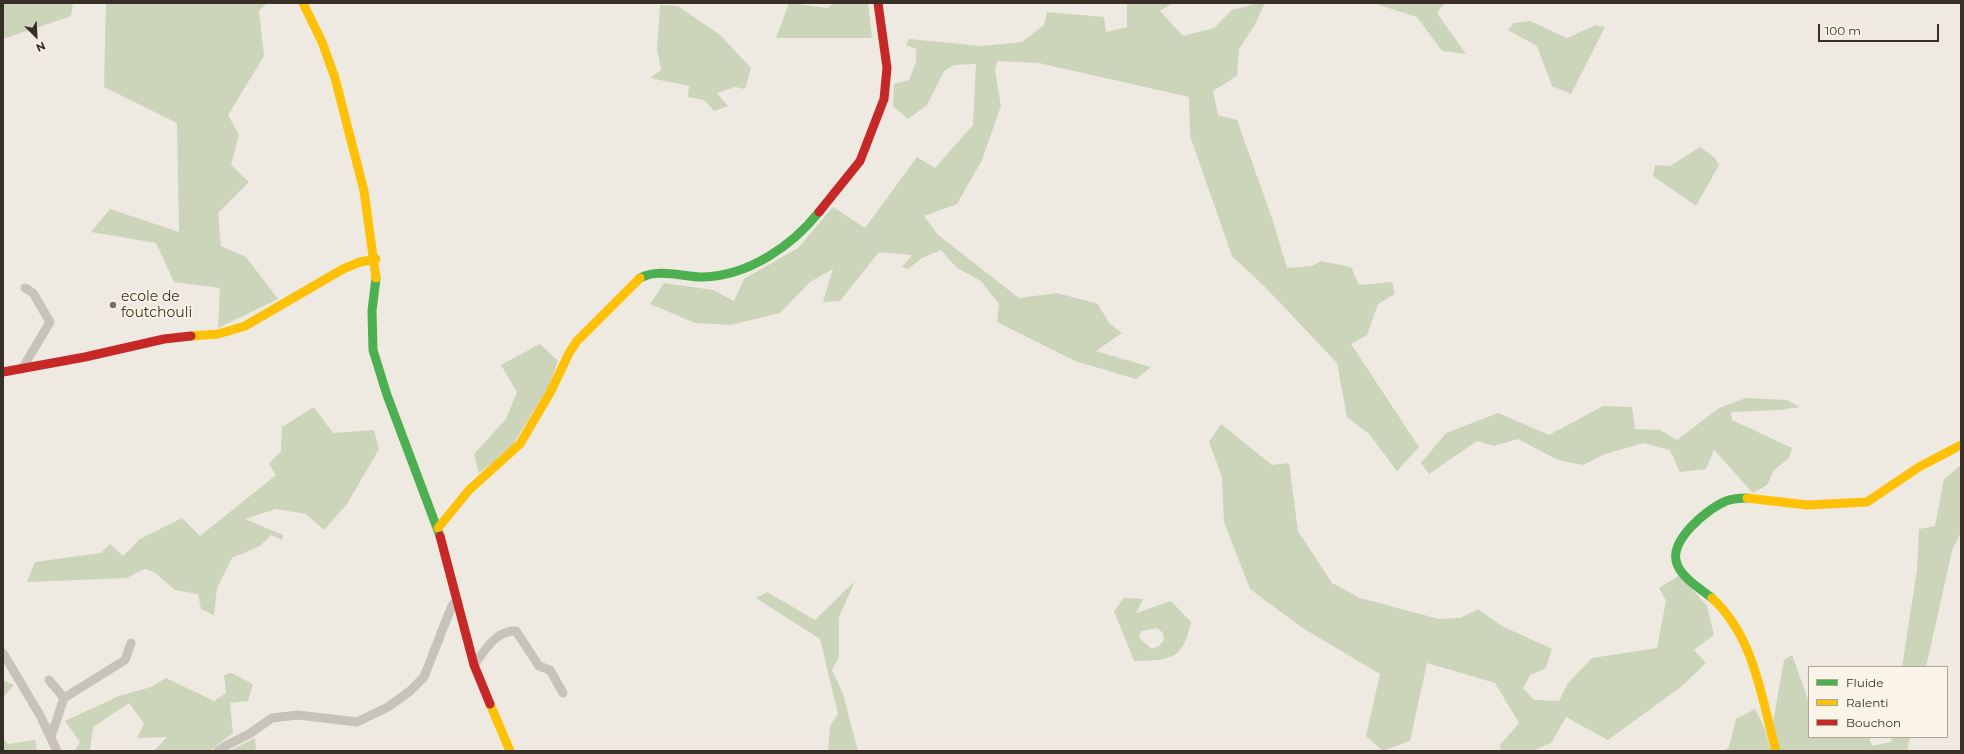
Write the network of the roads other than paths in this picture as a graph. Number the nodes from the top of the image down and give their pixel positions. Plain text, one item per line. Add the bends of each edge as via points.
1 (302, 3) edge
2 (878, 3) edge
3 (376, 259) junction
4 (25, 288) dead end
5 (22, 369) junction
6 (3, 372) edge
7 (1961, 445) edge
8 (438, 528) junction
9 (457, 601) junction
10 (131, 643) dead end
11 (3, 653) edge
12 (474, 665) junction
13 (49, 680) dead end
14 (563, 693) dead end
15 (64, 698) junction
16 (51, 737) junction
17 (57, 751) edge
18 (218, 751) edge
19 (510, 751) edge
20 (1776, 751) edge

1 - 3 street via 322,42 334,78 364,190
2 - 8 street via 887,68 884,99 860,161 808,226 771,256 732,272 704,277 649,273 638,279 569,352 551,391 517,448 469,490
3 - 5 street via 351,265 245,326 227,332 164,339
3 - 8 street via 371,335 373,350 387,395
4 - 5 street via 33,293 50,322
5 - 6 street
7 - 20 street via 1919,467 1867,502 1806,505 1741,498 1726,501 1684,532 1677,548 1676,563 1687,577 1720,605 1746,645 1755,665
8 - 9 street
9 - 12 street
9 - 18 street via 449,613 424,677 388,707 357,722 293,715 272,718
10 - 15 street via 125,660
11 - 16 street
12 - 14 street via 495,638 516,631 538,666 550,670
12 - 19 street
13 - 15 street
15 - 16 street
16 - 17 street

